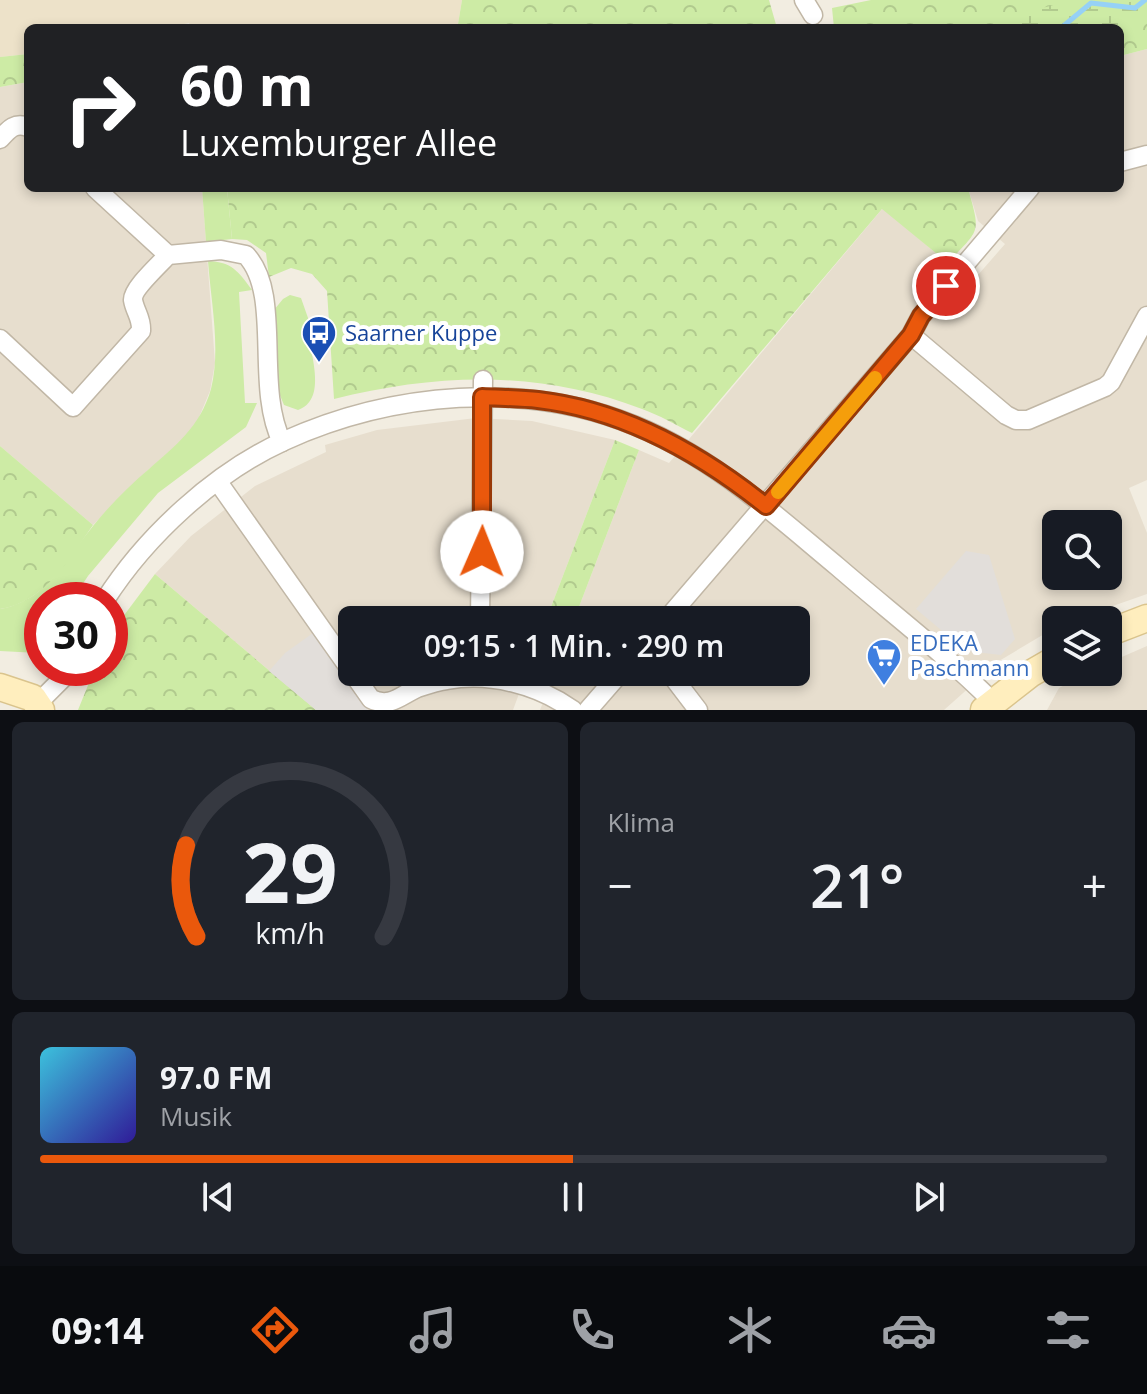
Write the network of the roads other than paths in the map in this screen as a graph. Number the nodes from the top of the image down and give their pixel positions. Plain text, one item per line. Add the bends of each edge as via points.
1 (24, 126) edge
2 (0, 139) edge
3 (1147, 155) edge
4 (1124, 161) edge
5 (99, 192) edge
6 (1027, 192) edge
7 (168, 255) junction
8 (1147, 316) edge
9 (911, 335) junction
10 (0, 339) edge
11 (483, 388) junction
12 (282, 442) junction
13 (218, 482) junction
14 (766, 506) junction
15 (119, 582) edge
16 (480, 606) edge
17 (678, 606) edge
18 (1147, 618) edge
19 (1122, 628) edge
20 (338, 652) edge
21 (1042, 667) edge
22 (57, 686) edge
23 (362, 686) edge
24 (425, 686) edge
25 (522, 686) edge
26 (609, 686) edge
27 (680, 686) edge
28 (0, 687) edge
29 (988, 706) edge
30 (40, 707) edge
31 (573, 710) edge
32 (588, 710) edge
33 (698, 710) edge

1 - 2 street via 10,128
3 - 4 street
5 - 7 street
6 - 9 street via 921,316
7 - 10 street via 134,293 141,331 73,407
7 - 12 street via 235,251 255,264 264,292 268,393
8 - 9 street via 1111,382 1028,420 1006,415
9 - 14 street
11 - 12 street via 372,410
11 - 14 street via 636,426 703,460
11 - 16 street
12 - 13 street
13 - 15 street via 180,512
13 - 20 street
14 - 17 street
14 - 29 street via 919,634
18 - 19 street
21 - 29 street
22 - 30 street
23 - 24 street via 381,703
25 - 31 street
26 - 32 street
27 - 33 street
28 - 30 street via 33,698

